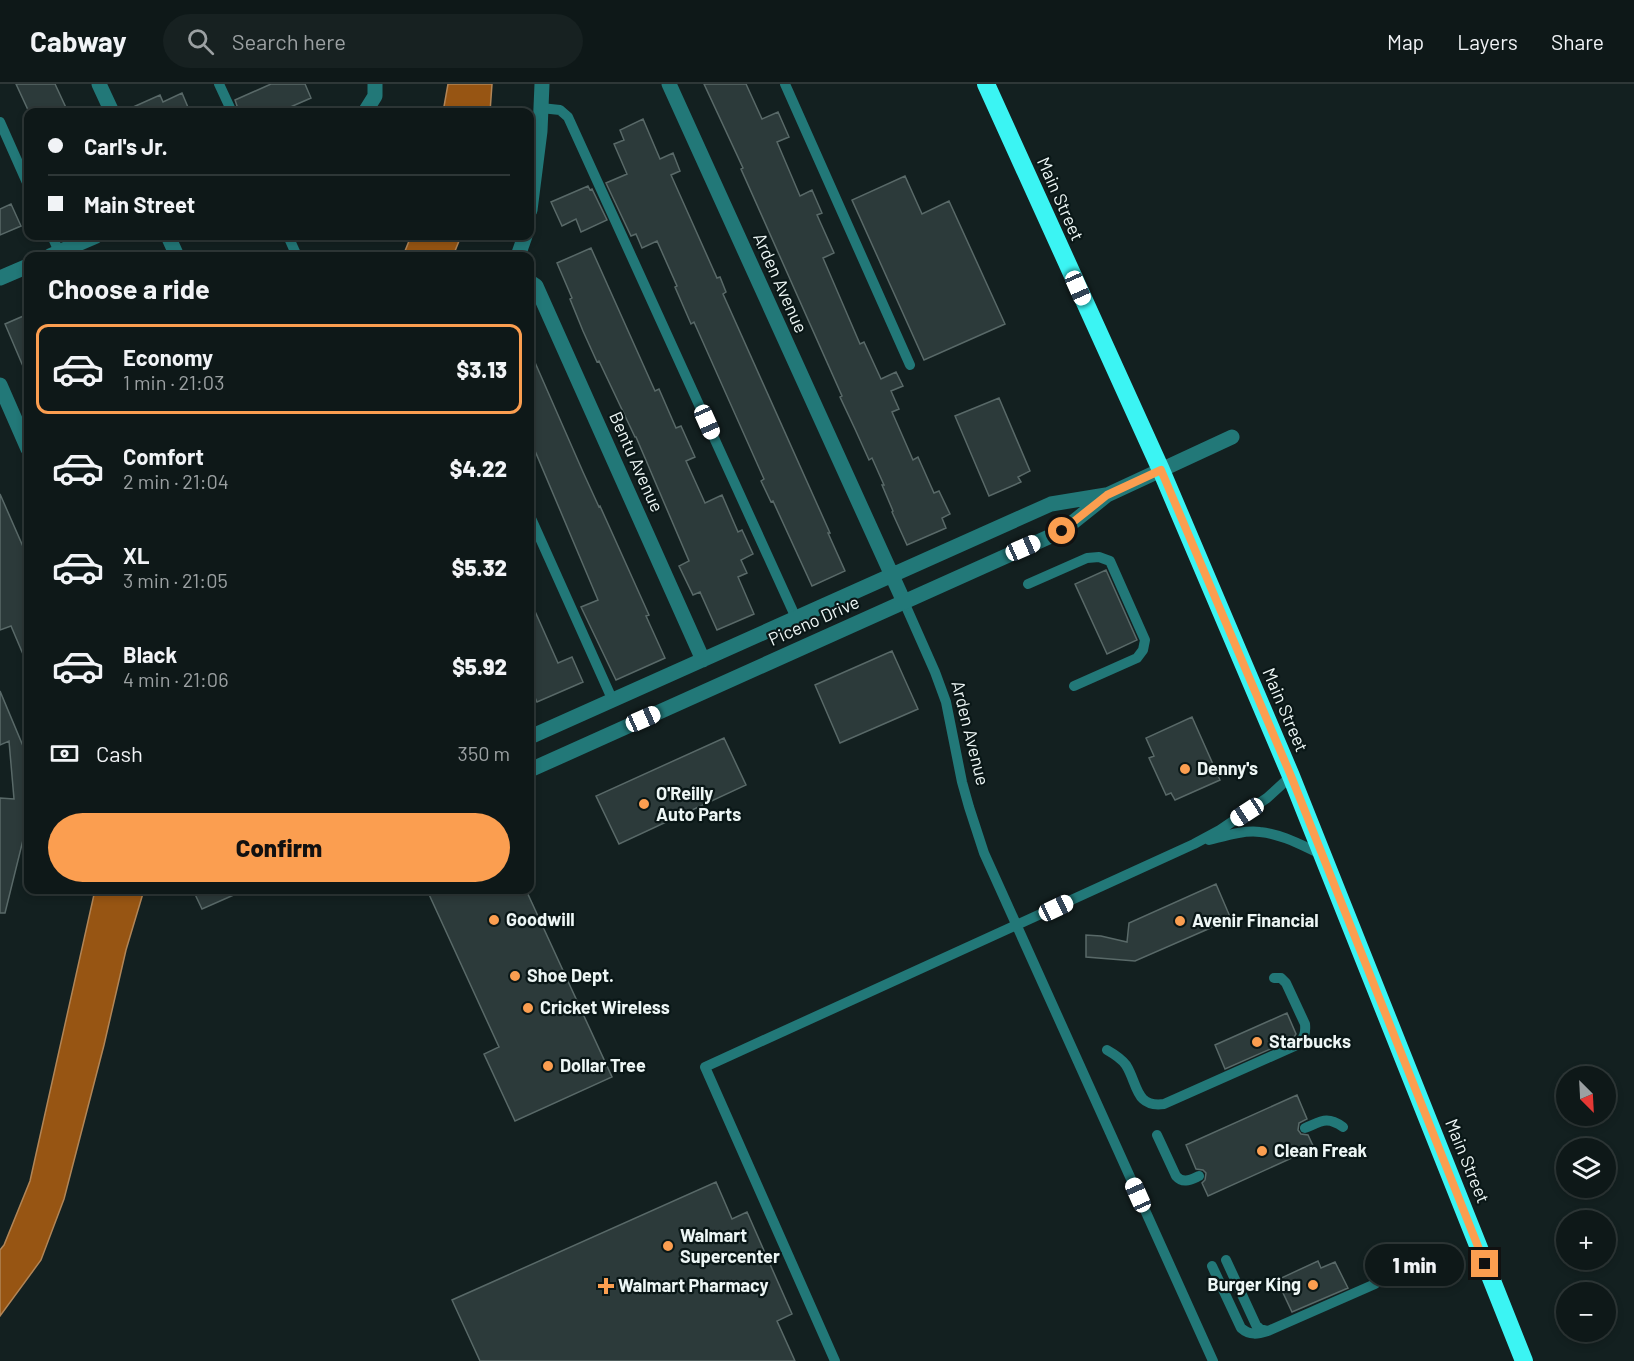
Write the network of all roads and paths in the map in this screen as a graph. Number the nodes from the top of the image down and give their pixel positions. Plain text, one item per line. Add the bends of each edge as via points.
1 (99, 84) edge
2 (219, 84) edge
3 (375, 84) edge
4 (542, 84) edge
5 (669, 84) edge
6 (785, 84) edge
7 (986, 84) edge
8 (110, 108) edge
9 (230, 108) edge
10 (368, 108) edge
11 (541, 108) junction
12 (0, 122) edge
13 (24, 176) edge
14 (534, 176) edge
15 (88, 240) edge
16 (63, 252) edge
17 (24, 268) edge
18 (0, 278) edge
19 (534, 285) edge
20 (910, 365) dead end
21 (0, 385) edge
22 (1232, 437) dead end
23 (24, 440) edge
24 (1161, 470) junction
25 (1107, 495) junction
26 (534, 525) edge
27 (891, 575) junction
28 (1028, 584) dead end
29 (904, 602) junction
30 (796, 618) junction
31 (703, 660) junction
32 (1074, 686) dead end
33 (613, 700) junction
34 (534, 735) edge
35 (534, 765) edge
36 (1291, 776) junction
37 (1194, 844) junction
38 (1323, 855) junction
39 (1017, 926) junction
40 (1274, 978) dead end
41 (1107, 1050) dead end
42 (1343, 1127) dead end
43 (1305, 1128) dead end
44 (1157, 1135) dead end
45 (1199, 1176) dead end
46 (1226, 1260) dead end
47 (1212, 1266) dead end
48 (1375, 1284) dead end
49 (1268, 1331) junction
50 (835, 1361) edge
51 (1213, 1361) edge
52 (1524, 1361) edge

1 - 8 street
2 - 9 lane
3 - 10 street via 375,96
4 - 11 street
5 - 27 street, Arden Avenue
6 - 20 lane
7 - 24 highway, Main Street
11 - 14 street
11 - 30 lane via 560,110 568,117
12 - 13 lane
15 - 16 street
17 - 18 street
19 - 31 street, Bentu Avenue
21 - 23 street
22 - 24 street, Piceno Drive
24 - 25 street, Piceno Drive
24 - 36 highway, Main Street
25 - 27 street, Piceno Drive via 1051,504
25 - 29 street, Piceno Drive via 1062,531
26 - 33 lane
27 - 29 street, Arden Avenue
27 - 30 street, Piceno Drive
28 - 32 lane via 1087,558 1110,561 1145,640 1143,650 1137,658
29 - 35 street, Piceno Drive
29 - 39 lane, Arden Avenue via 946,702 978,837
30 - 31 street, Piceno Drive
31 - 33 street, Piceno Drive
33 - 34 street, Piceno Drive
36 - 37 lane via 1267,798
36 - 38 highway, Main Street
37 - 38 lane via 1237,833 1260,832 1287,838
37 - 39 lane
38 - 52 highway, Main Street
39 - 50 lane via 705,1067
39 - 51 lane, Arden Avenue
40 - 41 lane via 1286,983 1305,1024 1303,1039 1164,1104 1154,1106 1142,1099 1125,1064
42 - 43 lane via 1330,1120
44 - 45 lane via 1179,1180
46 - 49 lane via 1256,1325
47 - 49 lane via 1241,1328 1255,1335
48 - 49 lane

